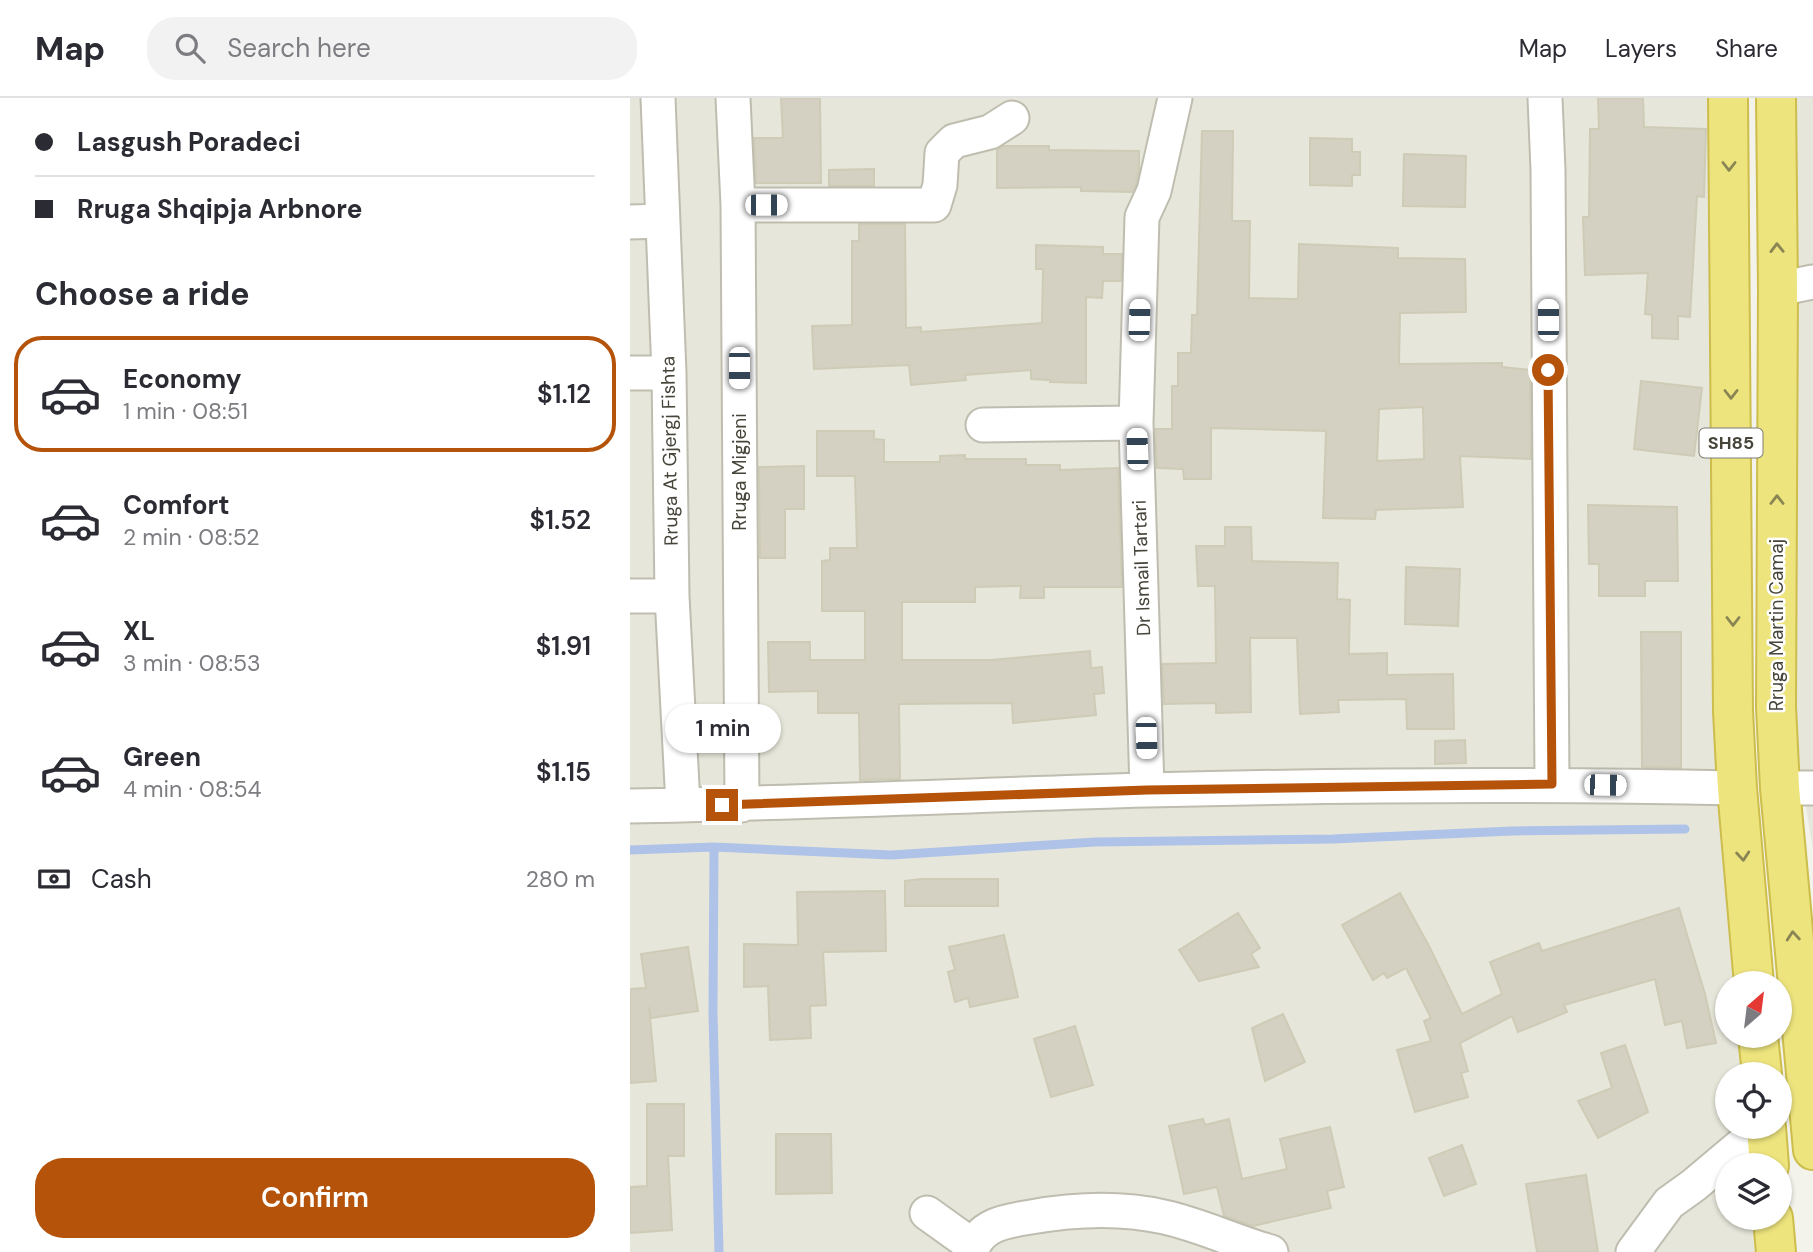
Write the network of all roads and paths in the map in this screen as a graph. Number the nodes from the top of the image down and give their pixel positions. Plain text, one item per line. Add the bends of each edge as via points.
1 (657, 98) edge
2 (733, 98) edge
3 (1175, 98) edge
4 (1545, 98) edge
5 (1728, 98) edge
6 (1776, 98) edge
7 (1012, 118) dead end
8 (738, 205) junction
9 (646, 221) edge
10 (1795, 286) edge
11 (630, 373) edge
12 (668, 373) junction
13 (1136, 423) junction
14 (983, 425) dead end
15 (630, 596) edge
16 (672, 596) junction
17 (1552, 784) junction
18 (1737, 788) junction
19 (1797, 788) edge
20 (1147, 790) junction
21 (683, 805) junction
22 (742, 805) junction
23 (630, 806) edge
24 (1753, 971) edge
25 (1808, 1049) edge
26 (1750, 1139) edge
27 (1813, 1150) edge
28 (927, 1213) dead end
29 (1774, 1230) edge
30 (972, 1249) edge
31 (1271, 1252) edge
32 (1633, 1252) edge
33 (1776, 1252) edge

1 - 9 street, Rruga At Gjergj Fishta
2 - 8 street, Rruga Migjeni
3 - 13 street, Dr Ismail Tartari via 1154,191 1142,217
4 - 17 street
5 -> 18 highway, SH85
10 -> 6 highway, Rruga Martin Camaj / SH85
7 - 8 street via 990,132 954,141 942,153 934,205
8 - 22 street, Rruga Migjeni
9 - 12 street, Rruga At Gjergj Fishta
19 -> 10 highway, Rruga Martin Camaj / SH85 via 1776,707
11 - 12 street
12 - 16 street, Rruga At Gjergj Fishta
13 - 14 street
13 - 20 street, Dr Ismail Tartari
15 - 16 street
16 - 21 street, Rruga At Gjergj Fishta
17 - 18 street
17 - 20 street
18 -> 24 highway, SH85
25 -> 19 highway, Rruga Martin Camaj / SH85
20 - 22 street
21 - 22 street
21 - 23 street
25 - 27 highway, Rruga Martin Camaj / SH85
26 - 32 street via 1669,1203
28 - 30 street
29 - 33 highway
30 - 31 street via 984,1230 1003,1222 1091,1210 1164,1217

